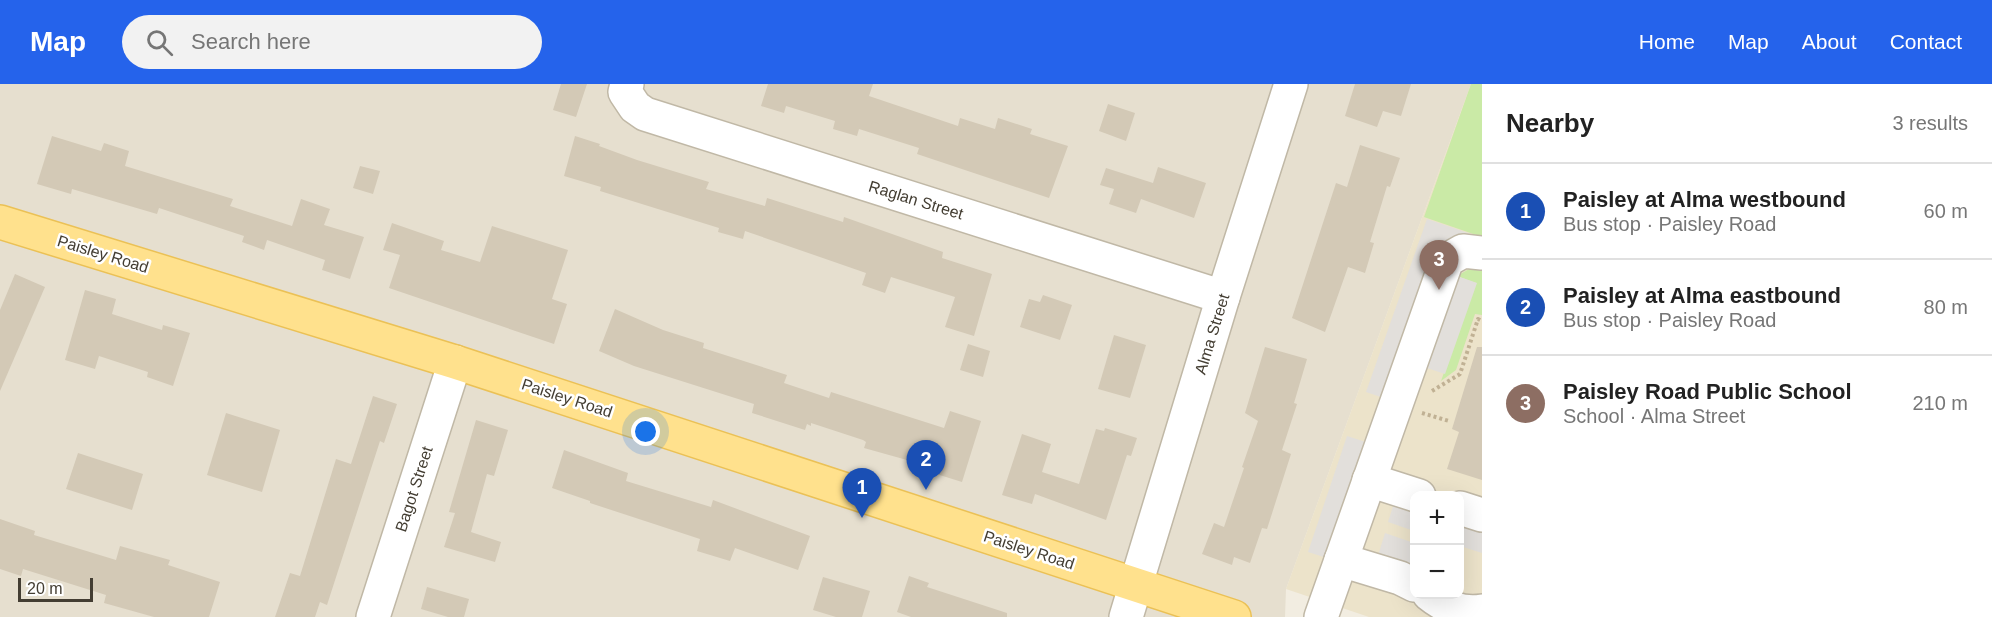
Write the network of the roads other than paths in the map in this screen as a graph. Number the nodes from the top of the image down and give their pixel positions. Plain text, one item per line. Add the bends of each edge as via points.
1 (627, 84) edge
2 (1292, 84) edge
3 (0, 222) edge
4 (1482, 253) edge
5 (1223, 297) junction
6 (455, 362) junction
7 (1369, 480) junction
8 (1410, 492) edge
9 (1464, 509) edge
10 (1482, 515) edge
11 (1341, 560) junction
12 (1410, 583) edge
13 (1137, 585) junction
14 (1435, 599) edge
15 (1482, 611) edge
16 (374, 617) edge
17 (1126, 617) edge
18 (1234, 617) edge
19 (1321, 617) edge

1 - 5 street, Raglan Street via 625,92 645,114
2 - 5 street, Alma Street
3 - 6 main road, Paisley Road
4 - 7 street via 1463,251 1447,260
5 - 13 street, Alma Street
6 - 13 main road, Paisley Road
6 - 16 street, Bagot Street
7 - 8 street
7 - 11 street
9 - 10 street
11 - 12 street
11 - 19 street
13 - 17 street, Alma Street
13 - 18 main road, Paisley Road
14 - 15 street via 1458,610

